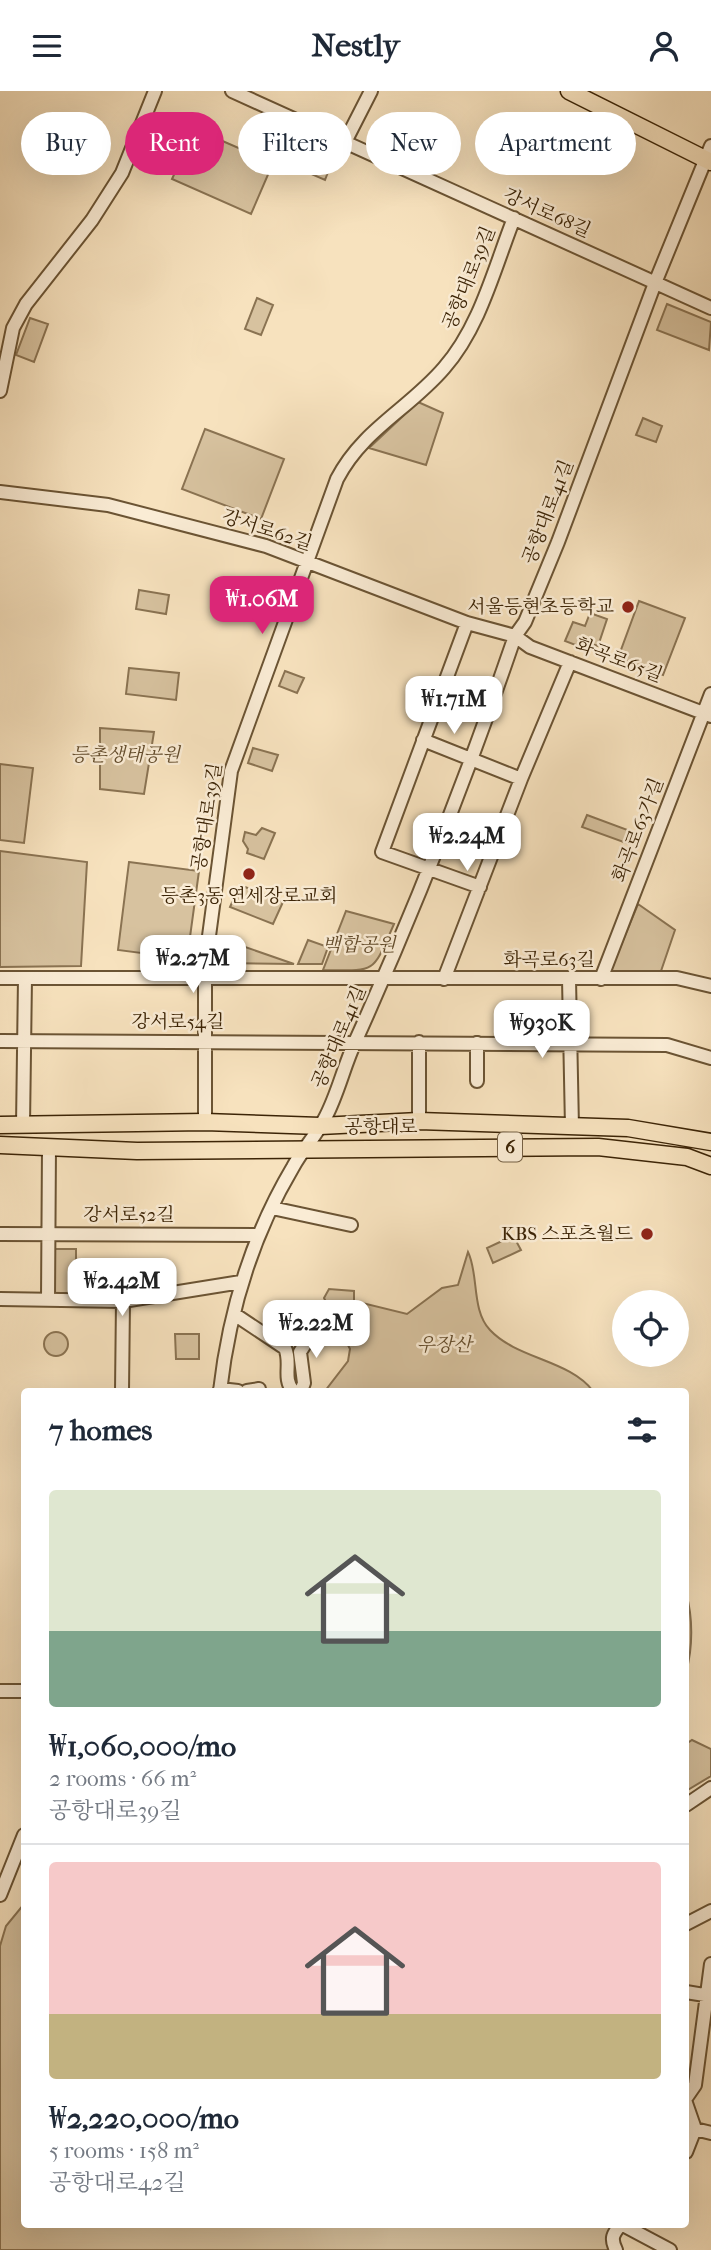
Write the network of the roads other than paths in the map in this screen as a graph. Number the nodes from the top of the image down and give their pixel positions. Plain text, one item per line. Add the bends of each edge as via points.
1 (155, 91) edge
2 (232, 91) edge
3 (371, 91) edge
4 (569, 91) edge
5 (279, 112) edge
6 (352, 128) edge
7 (352, 145) edge
8 (709, 156) edge
9 (514, 218) junction
10 (655, 283) junction
11 (711, 308) edge
12 (0, 391) edge
13 (0, 492) edge
14 (308, 562) junction
15 (467, 623) junction
16 (514, 636) junction
17 (570, 662) junction
18 (711, 694) edge
19 (707, 714) edge
20 (423, 740) junction
21 (472, 762) junction
22 (521, 779) junction
23 (430, 872) junction
24 (480, 887) junction
25 (0, 978) edge
26 (25, 978) junction
27 (205, 979) junction
28 (385, 979) junction
29 (444, 979) junction
30 (569, 979) junction
31 (601, 979) junction
32 (711, 986) edge
33 (0, 1041) edge
34 (24, 1041) junction
35 (203, 1041) junction
36 (355, 1041) junction
37 (419, 1042) junction
38 (477, 1043) junction
39 (570, 1044) junction
40 (711, 1058) edge
41 (477, 1081) dead end
42 (205, 1122) junction
43 (419, 1122) junction
44 (0, 1125) edge
45 (23, 1125) junction
46 (320, 1126) junction
47 (572, 1128) junction
48 (711, 1142) edge
49 (0, 1145) edge
50 (49, 1147) junction
51 (308, 1147) junction
52 (711, 1166) edge
53 (272, 1208) junction
54 (351, 1225) dead end
55 (0, 1234) edge
56 (47, 1234) junction
57 (259, 1235) junction
58 (240, 1282) junction
59 (0, 1299) edge
60 (48, 1300) junction
61 (123, 1301) junction
62 (234, 1314) junction
63 (321, 1319) dead end
64 (122, 1388) edge
65 (220, 1388) edge
66 (292, 1388) edge
67 (302, 1388) edge
68 (0, 1691) edge
69 (21, 1691) edge
70 (711, 1788) edge
71 (689, 1803) edge
72 (21, 1842) edge
73 (0, 1895) edge
74 (711, 1911) edge
75 (689, 1922) edge
76 (711, 1963) edge
77 (689, 1993) edge
78 (709, 1996) edge
79 (689, 2095) edge
80 (689, 2110) edge
81 (695, 2129) junction
82 (711, 2133) edge
83 (689, 2144) edge
84 (618, 2228) edge
85 (629, 2228) edge
86 (616, 2250) edge
87 (670, 2250) edge

1 - 12 street via 122,173 13,328
2 - 5 street, 강서로68길
3 - 6 street
4 - 8 main road
7 - 9 street, 강서로68길
8 - 10 street, 공항대로41길
9 - 10 street, 강서로68길
9 - 14 street, 공항대로39길 via 463,345 436,377 350,454
10 - 11 street, 강서로68길
10 - 16 street, 공항대로41길 via 558,542 525,622
13 - 14 street, 강서로62길 via 108,505 266,546
14 - 15 street, 강서로62길
14 - 27 street, 공항대로39길 via 231,771
15 - 16 street, 강서로62길
15 - 20 street
16 - 17 street, 화곡로65길
16 - 21 street, 공항대로41길
17 - 19 street, 화곡로65길
17 - 22 street
18 - 19 street, 화곡로63가길
19 - 31 street, 화곡로63가길
20 - 21 street
20 - 23 street via 382,852
21 - 22 street
21 - 23 street, 공항대로41길
22 - 24 street
23 - 24 street
23 - 28 street, 공항대로41길
24 - 29 street
25 - 26 street, 화곡로63길
26 - 27 street, 화곡로63길
26 - 34 street
27 - 28 street, 화곡로63길
27 - 35 street, 공항대로39길
28 - 29 street, 화곡로63길
28 - 36 street, 공항대로41길
29 - 30 street, 화곡로63길
30 - 31 street, 화곡로63길
30 - 39 street
31 - 32 street, 화곡로63길 via 677,978
33 - 34 street, 강서로54길
34 - 35 street, 강서로54길
34 - 45 street
35 - 36 street, 강서로54길
35 - 42 street, 공항대로39길
36 - 37 street, 강서로54길
36 - 46 street, 공항대로41길
37 - 38 street, 강서로54길
37 - 43 street, 공항대로
38 - 39 street, 강서로54길
38 - 41 street
39 - 40 street, 강서로54길 via 667,1045
39 - 47 street
42 - 45 main road, 공항대로 / 6
42 - 46 main road, 공항대로 / 6
43 - 46 main road, 공항대로 / 6
43 - 47 main road, 공항대로 / 6
44 - 45 main road, 공항대로 / 6
46 - 51 street, 공항대로41길
47 - 48 main road, 공항대로 / 6 via 628,1128
49 - 50 main road, 공항대로 / 6
50 - 51 main road, 공항대로 / 6 via 150,1151
50 - 56 street
51 - 52 main road, 공항대로 / 6 via 597,1147 687,1157
51 - 53 street, 공항대로41길
53 - 54 street
53 - 57 street, 공항대로41길
55 - 56 street, 강서로52길
56 - 57 street, 강서로52길
56 - 60 street
57 - 58 street, 공항대로41길
58 - 61 street
58 - 62 street, 공항대로41길
59 - 60 street
60 - 61 street
61 - 64 street
62 - 65 street, 공항대로41길
62 - 66 street via 285,1348
63 - 67 street via 300,1352
68 - 69 street
70 - 71 street
72 - 73 street
74 - 75 street
76 - 78 street
77 - 78 street
78 - 79 street via 695,2085
80 - 81 street
81 - 82 street
81 - 83 street
84 - 86 street via 612,2241
85 - 87 street

